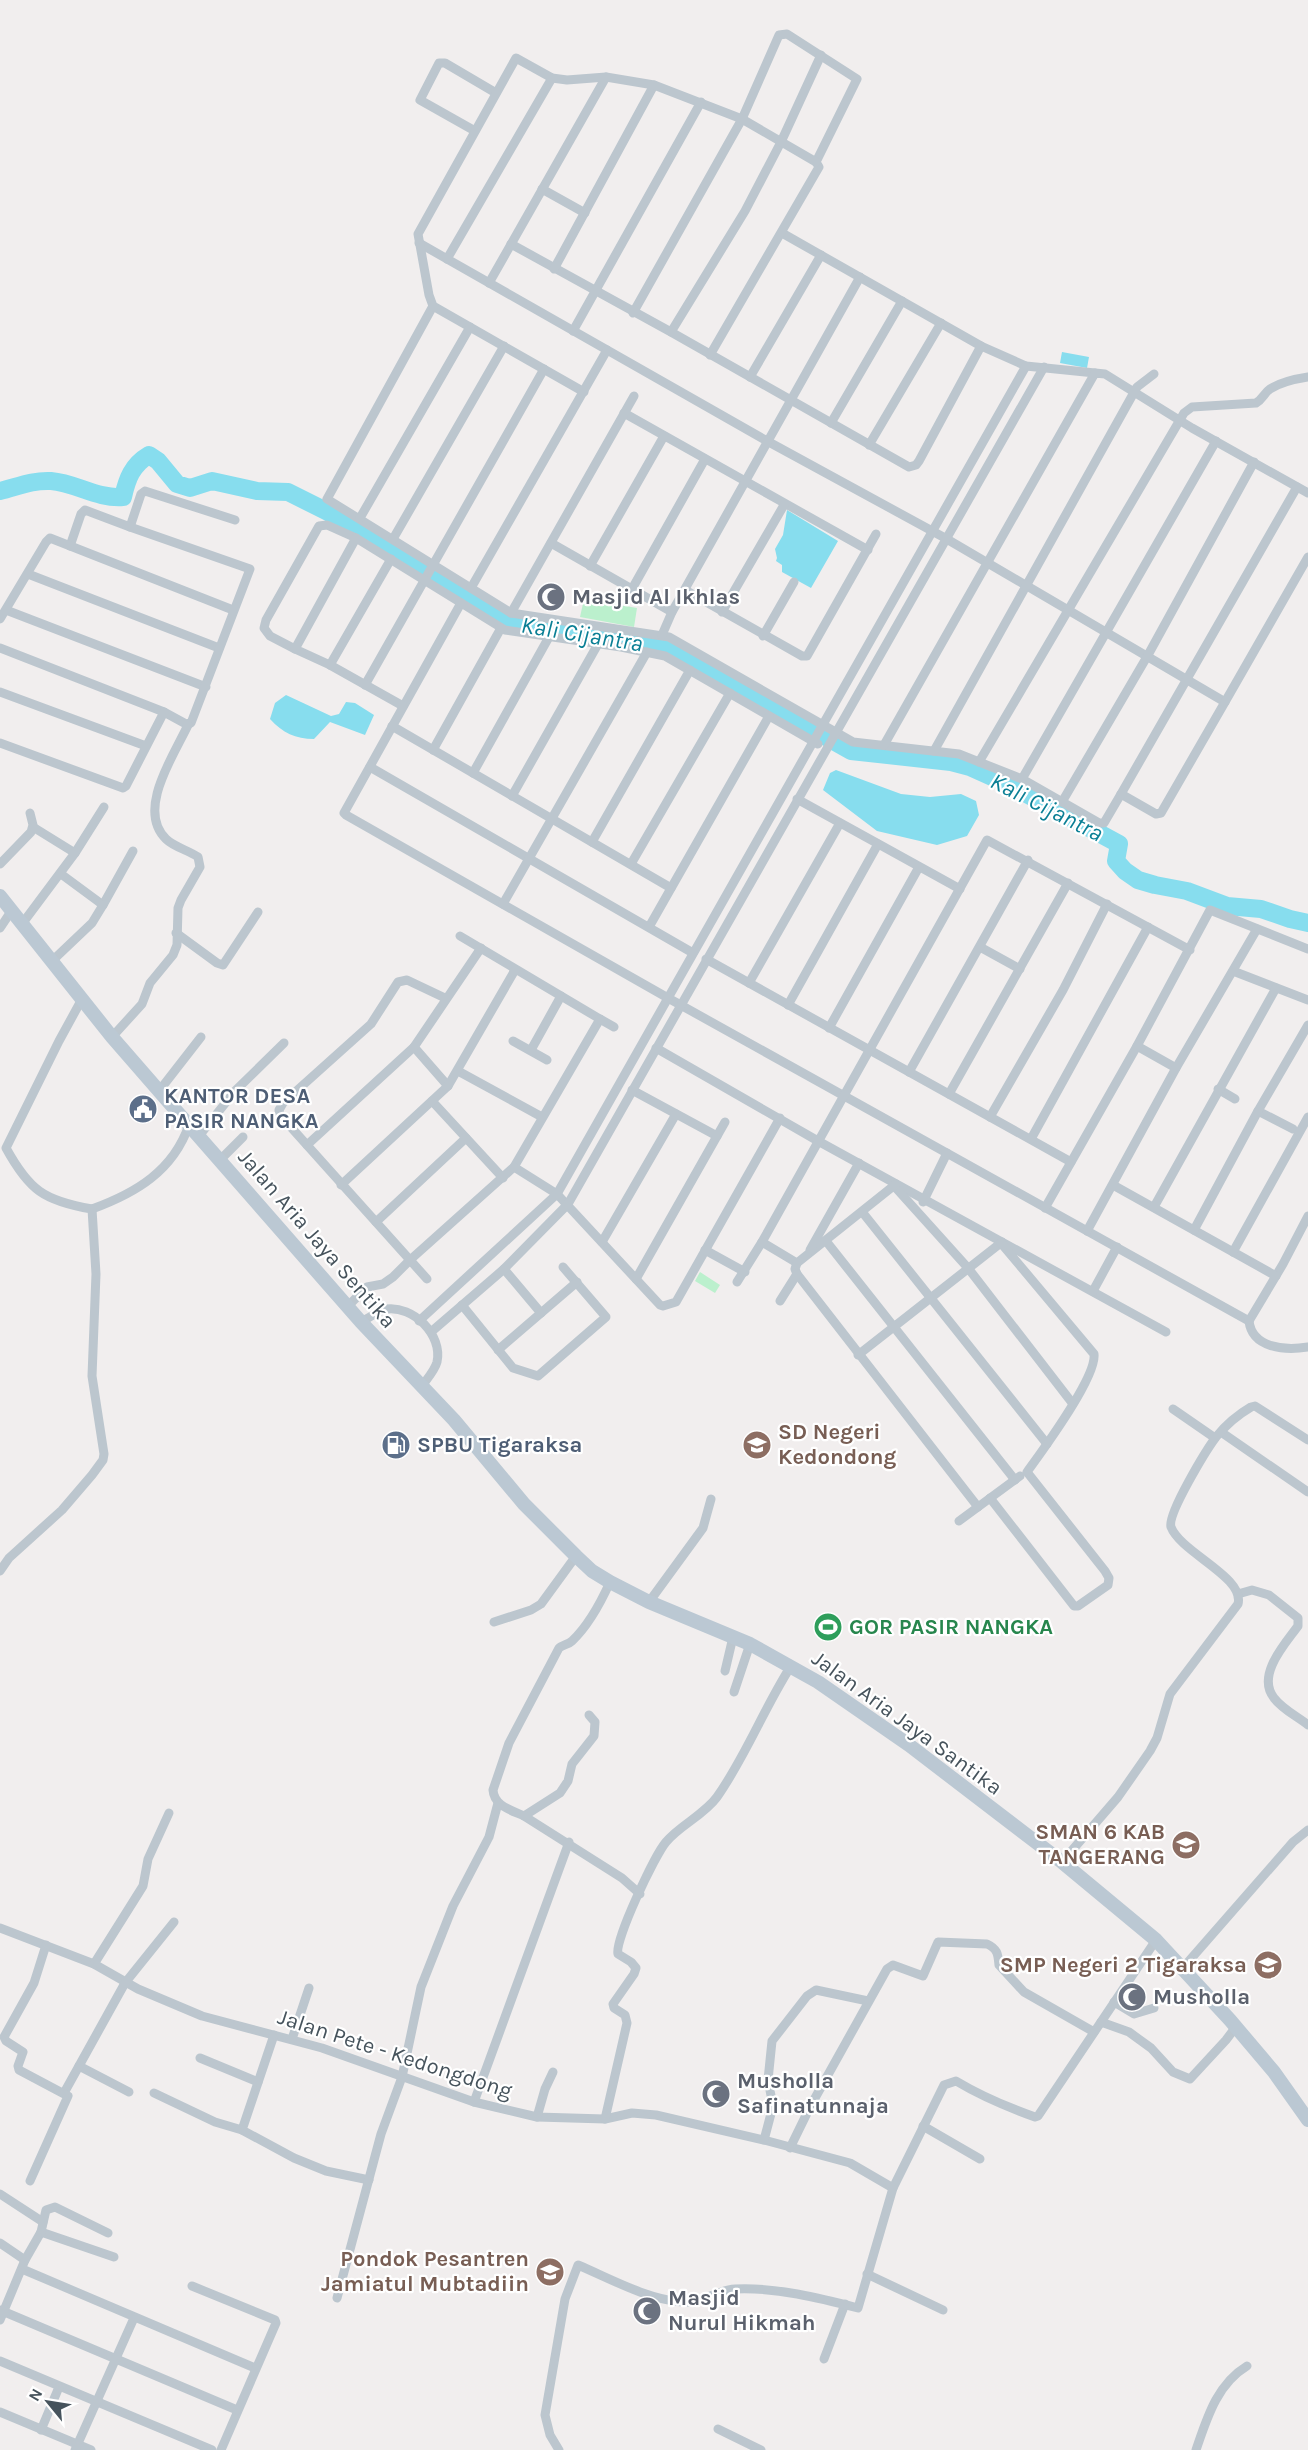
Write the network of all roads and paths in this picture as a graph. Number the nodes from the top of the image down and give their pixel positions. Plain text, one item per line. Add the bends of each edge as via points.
1 (821, 55) junction
2 (606, 77) junction
3 (552, 78) junction
4 (654, 86) junction
5 (496, 93) junction
6 (701, 102) junction
7 (742, 118) junction
8 (476, 131) junction
9 (781, 142) junction
10 (816, 162) junction
11 (542, 189) junction
12 (585, 213) junction
13 (782, 232) junction
14 (419, 243) junction
15 (510, 244) junction
16 (820, 255) junction
17 (447, 259) junction
18 (554, 269) junction
19 (860, 277) junction
20 (489, 283) junction
21 (595, 292) junction
22 (902, 301) junction
23 (433, 306) junction
24 (633, 313) junction
25 (941, 323) junction
26 (470, 327) junction
27 (573, 331) junction
28 (671, 332) junction
29 (504, 346) junction
30 (981, 346) junction
31 (607, 350) junction
32 (710, 355) junction
33 (1026, 366) junction
34 (1044, 367) junction
35 (544, 369) junction
36 (1095, 373) junction
37 (1154, 374) dead end
38 (750, 377) junction
39 (1308, 377) edge
40 (584, 392) junction
41 (1134, 393) junction
42 (634, 396) dead end
43 (791, 400) junction
44 (624, 413) junction
45 (1179, 419) junction
46 (831, 423) junction
47 (664, 436) junction
48 (767, 441) junction
49 (1216, 441) junction
50 (869, 446) junction
51 (705, 459) junction
52 (1254, 462) junction
53 (745, 482) junction
54 (1297, 486) junction
55 (1308, 493) edge
56 (784, 504) junction
57 (360, 518) junction
58 (235, 520) dead end
59 (130, 527) junction
60 (933, 533) junction
61 (876, 534) dead end
62 (356, 538) junction
63 (945, 538) junction
64 (393, 539) junction
65 (551, 543) junction
66 (70, 546) junction
67 (867, 550) junction
68 (1308, 557) edge
69 (391, 560) junction
70 (987, 562) junction
71 (432, 566) junction
72 (590, 566) junction
73 (28, 574) junction
74 (425, 579) junction
75 (794, 582) dead end
76 (1027, 587) junction
77 (471, 588) junction
78 (632, 590) junction
79 (685, 590) junction
80 (461, 603) junction
81 (1067, 608) junction
82 (6, 610) junction
83 (233, 610) junction
84 (672, 612) junction
85 (722, 612) junction
86 (511, 613) junction
87 (0, 620) edge
88 (501, 628) junction
89 (1108, 632) junction
90 (662, 635) junction
91 (763, 636) junction
92 (549, 637) junction
93 (598, 644) junction
94 (0, 648) edge
95 (219, 648) junction
96 (295, 649) junction
97 (647, 652) junction
98 (1148, 655) junction
99 (330, 665) junction
100 (690, 670) junction
101 (1188, 679) junction
102 (365, 685) junction
103 (206, 687) junction
104 (0, 692) edge
105 (730, 693) junction
106 (1226, 702) junction
107 (404, 706) junction
108 (164, 712) junction
109 (769, 716) junction
110 (188, 724) junction
111 (392, 726) junction
112 (823, 727) junction
113 (833, 734) junction
114 (815, 740) junction
115 (0, 743) edge
116 (884, 745) junction
117 (146, 746) junction
118 (826, 746) junction
119 (433, 750) junction
120 (934, 751) junction
121 (979, 762) junction
122 (370, 767) junction
123 (473, 773) junction
124 (1022, 779) junction
125 (1121, 794) junction
126 (512, 796) junction
127 (796, 799) junction
128 (1062, 802) junction
129 (104, 807) dead end
130 (30, 813) dead end
131 (552, 819) junction
132 (840, 823) junction
133 (33, 826) junction
134 (592, 842) junction
135 (878, 844) junction
136 (133, 851) dead end
137 (75, 853) junction
138 (529, 859) junction
139 (1028, 860) junction
140 (0, 864) edge
141 (631, 864) junction
142 (919, 867) junction
143 (61, 874) junction
144 (1068, 883) junction
145 (671, 888) junction
146 (960, 889) junction
147 (0, 896) edge
148 (503, 904) junction
149 (1107, 904) junction
150 (103, 905) junction
151 (12, 910) junction
152 (258, 912) dead end
153 (22, 924) junction
154 (649, 927) junction
155 (1148, 927) junction
156 (0, 928) edge
157 (1257, 929) junction
158 (176, 933) junction
159 (460, 936) dead end
160 (980, 946) junction
161 (481, 948) junction
162 (1308, 948) edge
163 (1190, 950) junction
164 (693, 953) junction
165 (706, 959) junction
166 (52, 962) junction
167 (1020, 969) junction
168 (515, 970) junction
169 (1233, 971) junction
170 (749, 983) junction
171 (1276, 988) junction
172 (561, 996) junction
173 (445, 998) junction
174 (668, 998) junction
175 (82, 999) junction
176 (1308, 1000) edge
177 (680, 1005) junction
178 (788, 1005) junction
179 (600, 1019) junction
180 (1308, 1024) edge
181 (614, 1027) dead end
182 (829, 1028) junction
183 (112, 1037) junction
184 (201, 1037) dead end
185 (513, 1041) dead end
186 (284, 1043) dead end
187 (1137, 1046) junction
188 (414, 1047) junction
189 (656, 1048) junction
190 (531, 1050) junction
191 (869, 1050) junction
192 (548, 1060) dead end
193 (1176, 1068) junction
194 (458, 1071) junction
195 (909, 1072) junction
196 (448, 1086) junction
197 (1218, 1089) junction
198 (632, 1090) junction
199 (159, 1091) junction
200 (949, 1094) junction
201 (843, 1096) junction
202 (1235, 1099) dead end
203 (432, 1101) junction
204 (1258, 1111) junction
205 (676, 1114) junction
206 (542, 1117) junction
207 (990, 1117) junction
208 (1308, 1117) edge
209 (780, 1118) junction
210 (725, 1122) dead end
211 (189, 1125) junction
212 (1301, 1129) edge
213 (199, 1136) junction
214 (717, 1136) junction
215 (243, 1137) dead end
216 (466, 1138) junction
217 (1031, 1139) junction
218 (818, 1141) junction
219 (307, 1145) junction
220 (947, 1154) junction
221 (220, 1160) junction
222 (1071, 1162) junction
223 (859, 1163) junction
224 (514, 1167) junction
225 (503, 1178) junction
226 (341, 1185) junction
227 (896, 1185) junction
228 (1113, 1185) junction
229 (557, 1194) junction
230 (925, 1200) junction
231 (568, 1204) junction
232 (1045, 1208) junction
233 (1154, 1208) junction
234 (92, 1209) junction
235 (917, 1211) junction
236 (863, 1213) junction
237 (1308, 1216) edge
238 (376, 1222) junction
239 (1194, 1230) junction
240 (1087, 1231) junction
241 (826, 1241) junction
242 (602, 1242) junction
243 (762, 1242) junction
244 (1002, 1242) junction
245 (1117, 1247) junction
246 (705, 1250) junction
247 (1233, 1252) junction
248 (807, 1256) junction
249 (410, 1260) junction
250 (797, 1263) junction
251 (562, 1267) dead end
252 (504, 1269) junction
253 (968, 1269) junction
254 (745, 1272) junction
255 (797, 1274) junction
256 (1276, 1276) junction
257 (427, 1279) dead end
258 (636, 1279) junction
259 (578, 1282) junction
260 (737, 1282) dead end
261 (1093, 1292) junction
262 (930, 1298) junction
263 (780, 1301) dead end
264 (462, 1305) junction
265 (348, 1306) junction
266 (541, 1313) junction
267 (419, 1321) junction
268 (1250, 1321) junction
269 (361, 1322) junction
270 (894, 1327) junction
271 (431, 1332) junction
272 (1166, 1332) dead end
273 (1308, 1347) edge
274 (498, 1350) junction
275 (858, 1355) junction
276 (422, 1386) junction
277 (1073, 1404) junction
278 (1173, 1409) dead end
279 (1218, 1435) junction
280 (1306, 1435) edge
281 (1047, 1444) junction
282 (1027, 1472) junction
283 (1015, 1480) junction
284 (1308, 1492) edge
285 (990, 1498) junction
286 (711, 1499) dead end
287 (978, 1507) junction
288 (959, 1521) dead end
289 (576, 1556) junction
290 (0, 1570) edge
291 (610, 1582) junction
292 (1238, 1594) junction
293 (649, 1602) junction
294 (494, 1622) dead end
295 (733, 1637) junction
296 (750, 1644) junction
297 (791, 1666) junction
298 (725, 1671) dead end
299 (734, 1692) dead end
300 (589, 1715) dead end
301 (1308, 1725) edge
302 (498, 1803) junction
303 (169, 1813) dead end
304 (524, 1816) junction
305 (1308, 1829) edge
306 (569, 1842) junction
307 (1062, 1862) junction
308 (640, 1894) junction
309 (174, 1922) dead end
310 (0, 1928) edge
311 (1156, 1940) junction
312 (46, 1945) junction
313 (94, 1964) junction
314 (1182, 1969) junction
315 (125, 1983) junction
316 (309, 1988) dead end
317 (868, 2001) junction
318 (1114, 2002) junction
319 (1154, 2008) dead end
320 (1101, 2022) junction
321 (1235, 2028) junction
322 (1094, 2032) junction
323 (274, 2035) junction
324 (292, 2039) junction
325 (200, 2058) dead end
326 (79, 2066) junction
327 (553, 2072) dead end
328 (402, 2077) junction
329 (258, 2082) junction
330 (129, 2092) dead end
331 (64, 2093) junction
332 (154, 2093) dead end
333 (474, 2102) junction
334 (537, 2117) junction
335 (605, 2119) junction
336 (1308, 2120) edge
337 (923, 2126) junction
338 (242, 2130) junction
339 (764, 2140) junction
340 (790, 2148) junction
341 (980, 2159) dead end
342 (369, 2180) junction
343 (30, 2181) dead end
344 (893, 2188) junction
345 (0, 2194) edge
346 (43, 2222) junction
347 (42, 2232) junction
348 (108, 2234) dead end
349 (0, 2244) edge
350 (114, 2257) dead end
351 (23, 2265) junction
352 (867, 2274) junction
353 (192, 2286) dead end
354 (337, 2298) dead end
355 (845, 2304) junction
356 (2, 2309) edge
357 (943, 2310) dead end
358 (134, 2318) junction
359 (824, 2359) dead end
360 (0, 2361) edge
361 (115, 2361) junction
362 (1248, 2366) dead end
363 (255, 2368) junction
364 (59, 2387) junction
365 (96, 2403) junction
366 (237, 2410) junction
367 (0, 2412) edge
368 (718, 2429) dead end
369 (41, 2430) junction
370 (77, 2447) edge
371 (91, 2450) edge
372 (212, 2450) edge
373 (221, 2450) edge
374 (559, 2450) edge
375 (761, 2450) edge
376 (1196, 2450) edge

1 - 7 street via 787,34 779,35
1 - 9 street
1 - 10 street via 857,79
2 - 3 street
2 - 4 street
2 - 11 street
3 - 5 street via 516,58
3 - 17 street
4 - 6 street
4 - 12 street
5 - 8 street
5 - 8 street via 442,62 434,71 420,100
6 - 7 street
6 - 21 street
7 - 9 street
7 - 24 street
8 - 14 street via 418,234
9 - 10 street
9 - 28 street via 727,243
10 - 13 street via 819,167
11 - 12 street
11 - 15 street
12 - 18 street
13 - 16 street
13 - 32 street
14 - 17 street
14 - 23 street
15 - 18 street
15 - 20 street
16 - 19 street
16 - 38 street
17 - 20 street
18 - 21 street
19 - 22 street
19 - 43 street
20 - 27 street
21 - 24 street
21 - 27 street
22 - 25 street
22 - 46 street
23 - 26 street
23 - 57 street via 327,497
24 - 28 street
25 - 30 street
25 - 50 street
26 - 29 street
26 - 57 street
27 - 31 street
28 - 32 street
29 - 35 street
29 - 64 street
30 - 33 street
30 - 50 street via 916,465 904,466
31 - 40 street
31 - 48 street
32 - 38 street
33 - 34 street
33 - 60 street
34 - 36 street
34 - 63 street
35 - 40 street
35 - 71 street
36 - 41 street via 1106,374
36 - 70 street
37 - 41 street via 1141,382
38 - 43 street
39 - 45 street via 1293,380 1256,403 1192,407
40 - 77 street
41 - 45 street
41 - 76 street
42 - 44 street
43 - 46 street
43 - 48 street
44 - 47 street
44 - 65 street
45 - 49 street
45 - 81 street
46 - 50 street
47 - 51 street
47 - 72 street
48 - 53 street
48 - 60 street
49 - 52 street
49 - 89 street
51 - 53 street
51 - 78 street
52 - 54 street
52 - 98 street
53 - 56 street
53 - 79 street
54 - 55 street
54 - 101 street
56 - 67 street
56 - 85 street
57 - 64 street
58 - 59 street via 145,491
59 - 66 street via 85,510
59 - 83 street via 250,569
60 - 63 street
60 - 112 street
61 - 67 street
62 - 69 street
62 - 96 street
62 - 96 street via 327,525 320,526 266,620 266,633
63 - 70 street
63 - 113 street
64 - 71 street
65 - 72 street
65 - 86 street
66 - 73 street via 48,539
66 - 83 street
67 - 91 street via 807,656
68 - 106 street
69 - 74 street
69 - 99 street
70 - 76 street
70 - 116 street
71 - 74 street
71 - 77 street
72 - 78 street
73 - 82 street
73 - 95 street
74 - 80 street
74 - 102 street
75 - 91 street
76 - 81 street
76 - 120 street
77 - 86 street
78 - 84 street
79 - 84 street
79 - 85 street
80 - 88 street
80 - 107 street
81 - 89 street
81 - 121 street
82 - 87 street
82 - 103 street
83 - 95 street
84 - 90 street
85 - 91 street
86 - 90 street
88 - 92 street
88 - 119 street
89 - 98 street
89 - 124 street
90 - 112 street
92 - 93 street
92 - 123 street
93 - 97 street
93 - 126 street
94 - 108 street
95 - 103 street
96 - 99 street
97 - 100 street via 665,656
97 - 131 street
98 - 101 street
98 - 128 street
99 - 102 street
100 - 105 street
100 - 134 street
101 - 106 street
101 - 125 street
102 - 107 street
103 - 110 street
104 - 117 street
105 - 109 street
105 - 141 street
106 - 125 street via 1161,813 1156,814
107 - 111 street
108 - 110 street
108 - 117 street
109 - 114 street
109 - 145 street
110 - 158 street via 154,799 154,819 163,836 200,858 200,867 181,900
111 - 119 street
111 - 122 street
112 - 113 street
112 - 114 street
113 - 116 street via 860,744
113 - 118 street
114 - 118 street
114 - 164 street
115 - 117 street via 123,788
116 - 120 street
118 - 127 street
119 - 123 street
120 - 121 street via 959,754
121 - 124 street
122 - 138 street
122 - 148 street via 345,814
123 - 126 street
124 - 128 street
125 - 128 street via 1102,824
126 - 131 street
127 - 132 street
127 - 165 street
129 - 137 street
130 - 133 street
131 - 134 street
131 - 138 street
132 - 135 street
132 - 170 street
133 - 137 street
133 - 140 street
134 - 141 street
135 - 142 street
135 - 178 street
136 - 150 street
137 - 143 street
138 - 148 street
138 - 154 street
139 - 144 street
139 - 146 street via 987,840
139 - 160 street
141 - 145 street
142 - 146 street
142 - 182 street
143 - 150 street
143 - 153 street
144 - 149 street
144 - 167 street
145 - 154 street
146 - 191 street
147 - 151 street, Jalan Aria Jaya Sentika
148 - 174 street
149 - 155 street
149 - 207 street
150 - 166 street via 92,923
151 - 153 street, Jalan Aria Jaya Sentika
151 - 156 street
152 - 158 street via 223,965
153 - 166 street, Jalan Aria Jaya Sentika
154 - 164 street
155 - 163 street
155 - 217 street
157 - 162 street
157 - 163 street via 1212,909
157 - 169 street
158 - 183 street via 173,955 150,983 142,1004
159 - 161 street
160 - 167 street
160 - 195 street
161 - 168 street
161 - 173 street
163 - 187 street
164 - 174 street
165 - 170 street
165 - 177 street
166 - 175 street, Jalan Aria Jaya Sentika
167 - 200 street
168 - 172 street
168 - 194 street
169 - 171 street
169 - 193 street
170 - 178 street
171 - 176 street
171 - 197 street
172 - 179 street
172 - 190 street
173 - 188 street
173 - 219 street via 401,980 371,1024 283,1103 280,1115
174 - 177 street
174 - 229 street
175 - 183 street, Jalan Aria Jaya Sentika
175 - 234 street via 6,1148 22,1176 38,1191
177 - 189 street
177 - 201 street
178 - 182 street
179 - 181 street
179 - 206 street
180 - 204 street
182 - 191 street
183 - 199 street, Jalan Aria Jaya Sentika
184 - 199 street
185 - 190 street
186 - 213 street via 235,1090
187 - 193 street
187 - 222 street
188 - 196 street
188 - 219 street
189 - 198 street
189 - 209 street
190 - 192 street
191 - 195 street
191 - 201 street
193 - 228 street
194 - 196 street
194 - 206 street
195 - 200 street
196 - 203 street
197 - 202 street
197 - 233 street
198 - 205 street
198 - 231 street
199 - 211 street, Jalan Aria Jaya Sentika
200 - 207 street
201 - 218 street
201 - 220 street
203 - 216 street
203 - 226 street
204 - 212 street
204 - 239 street
205 - 214 street
205 - 242 street
206 - 224 street
207 - 217 street
208 - 212 street
209 - 218 street
209 - 246 street
210 - 214 street
211 - 213 street, Jalan Aria Jaya Sentika
211 - 234 street via 176,1154 153,1179
212 - 247 street
213 - 221 street, Jalan Aria Jaya Sentika
214 - 258 street
215 - 221 street
216 - 225 street
216 - 238 street
217 - 222 street
218 - 223 street
218 - 243 street
219 - 226 street
220 - 230 street
220 - 232 street
221 - 265 street, Jalan Aria Jaya Sentika
222 - 232 street
223 - 227 street
223 - 248 street
224 - 225 street
224 - 229 street
225 - 249 street
226 - 238 street
227 - 230 street
227 - 235 street
227 - 236 street
228 - 233 street
228 - 240 street
229 - 231 street
229 - 267 street
230 - 235 street
230 - 244 street
231 - 242 street
231 - 252 street
232 - 240 street
233 - 239 street
234 - 290 street via 96,1274 92,1376 103,1460 62,1510
235 - 253 street
236 - 241 street
236 - 262 street
237 - 256 street
238 - 249 street
239 - 247 street
240 - 245 street
241 - 248 street
241 - 270 street
242 - 258 street
243 - 250 street
243 - 254 street
244 - 253 street
244 - 261 street
244 - 277 street via 1094,1354 1094,1365
245 - 261 street
245 - 268 street
246 - 254 street
246 - 258 street via 673,1304 660,1305
247 - 256 street
248 - 250 street
249 - 257 street
249 - 265 street via 383,1284 367,1287
250 - 255 street
251 - 259 street
252 - 264 street
252 - 266 street
253 - 262 street
253 - 277 street
254 - 260 street
255 - 263 street
255 - 275 street
256 - 268 street
259 - 266 street
259 - 274 street via 605,1318 540,1375 513,1368
261 - 272 street
262 - 270 street
262 - 281 street
264 - 271 street
264 - 274 street
265 - 269 street, Jalan Aria Jaya Sentika
266 - 274 street
267 - 269 street via 405,1310 389,1309
267 - 271 street
268 - 273 street via 1251,1332 1259,1341 1292,1349
269 - 276 street, Jalan Aria Jaya Sentika
270 - 275 street
270 - 283 street
271 - 276 street via 437,1364
275 - 287 street
276 - 289 street, Jalan Aria Jaya Santika via 524,1504
277 - 281 street
278 - 279 street
279 - 280 street via 1255,1406
279 - 284 street
279 - 292 street via 1191,1477 1171,1518 1171,1526 1185,1547 1223,1576
281 - 282 street
282 - 283 street
282 - 285 street via 1109,1578 1108,1585 1078,1606 1072,1604
283 - 285 street
285 - 287 street
286 - 293 street via 703,1528
287 - 288 street
289 - 291 street, Jalan Aria Jaya Santika
289 - 294 street via 541,1604
291 - 293 street, Jalan Aria Jaya Santika
291 - 302 street via 581,1631 559,1648 514,1733 493,1790
292 - 301 street via 1252,1590 1269,1595 1298,1618 1298,1626 1270,1670 1268,1685 1274,1698
292 - 307 street via 1238,1604 1170,1694 1150,1751 1118,1797
293 - 295 street, Jalan Aria Jaya Santika
295 - 296 street, Jalan Aria Jaya Santika
295 - 298 street
296 - 297 street, Jalan Aria Jaya Santika
296 - 299 street
297 - 307 street, Jalan Aria Jaya Santika via 909,1745
297 - 308 street via 731,1776 715,1800 666,1842
300 - 304 street via 595,1722 594,1736 572,1764 568,1781 556,1796
302 - 304 street
302 - 328 street via 489,1837 453,1906 424,1978
303 - 313 street via 148,1859 143,1886
304 - 306 street
305 - 314 street
306 - 308 street
306 - 333 street
307 - 311 street, Jalan Aria Jaya Santika
308 - 335 street via 617,1946 618,1954 636,1968 613,2004 625,2015 627,2023
309 - 315 street
310 - 312 street, Jalan Pete - Kedongdong
311 - 314 street, Jalan Aria Jaya Santika
311 - 318 street
312 - 313 street, Jalan Pete - Kedongdong
312 - 331 street via 34,1983 4,2040 23,2052 20,2070
313 - 315 street, Jalan Pete - Kedongdong
314 - 321 street, Jalan Aria Jaya Santika
315 - 323 street, Jalan Pete - Kedongdong via 202,2016
315 - 326 street
316 - 324 street
317 - 322 street via 890,1966 920,1976 925,1974 939,1942 987,1944 998,1953 999,1965 1024,1992
317 - 339 street via 816,1990 791,2015 772,2041 768,2080 773,2106
317 - 340 street
318 - 319 street via 1134,2014
318 - 320 street
320 - 321 street via 1129,2032 1173,2072 1189,2079
320 - 322 street
321 - 336 street, Jalan Aria Jaya Santika via 1274,2072
322 - 337 street via 1038,2116 1012,2109 953,2080 944,2085
323 - 324 street, Jalan Pete - Kedongdong
323 - 329 street
324 - 328 street, Jalan Pete - Kedongdong
325 - 329 street
326 - 330 street
326 - 331 street
327 - 334 street
328 - 333 street, Jalan Pete - Kedongdong
328 - 342 street
329 - 338 street
331 - 343 street via 67,2100
332 - 338 street via 215,2122
333 - 334 street, Jalan Pete - Kedongdong
334 - 335 street, Jalan Pete - Kedongdong
335 - 339 street, Jalan Pete - Kedongdong via 644,2113
337 - 341 street
337 - 344 street
338 - 342 street via 294,2158
339 - 340 street, Jalan Pete - Kedongdong
340 - 344 street, Jalan Pete - Kedongdong via 850,2163
342 - 354 street
344 - 352 street
345 - 346 street
346 - 347 street
346 - 348 street via 46,2211 56,2207
347 - 350 street
347 - 351 street
349 - 351 street
351 - 356 street
351 - 358 street
352 - 355 street via 858,2308
352 - 357 street
353 - 363 street via 275,2320
355 - 359 street
355 - 374 street via 808,2294 734,2289 685,2303 649,2295 578,2265 565,2299 545,2415
356 - 361 street
358 - 361 street
358 - 363 street
360 - 364 street
361 - 365 street
361 - 366 street
362 - 376 street via 1227,2382 1219,2394
363 - 366 street
364 - 365 street
364 - 369 street
365 - 370 street
365 - 372 street
366 - 373 street
367 - 369 street
368 - 375 street
369 - 370 street
370 - 371 street

